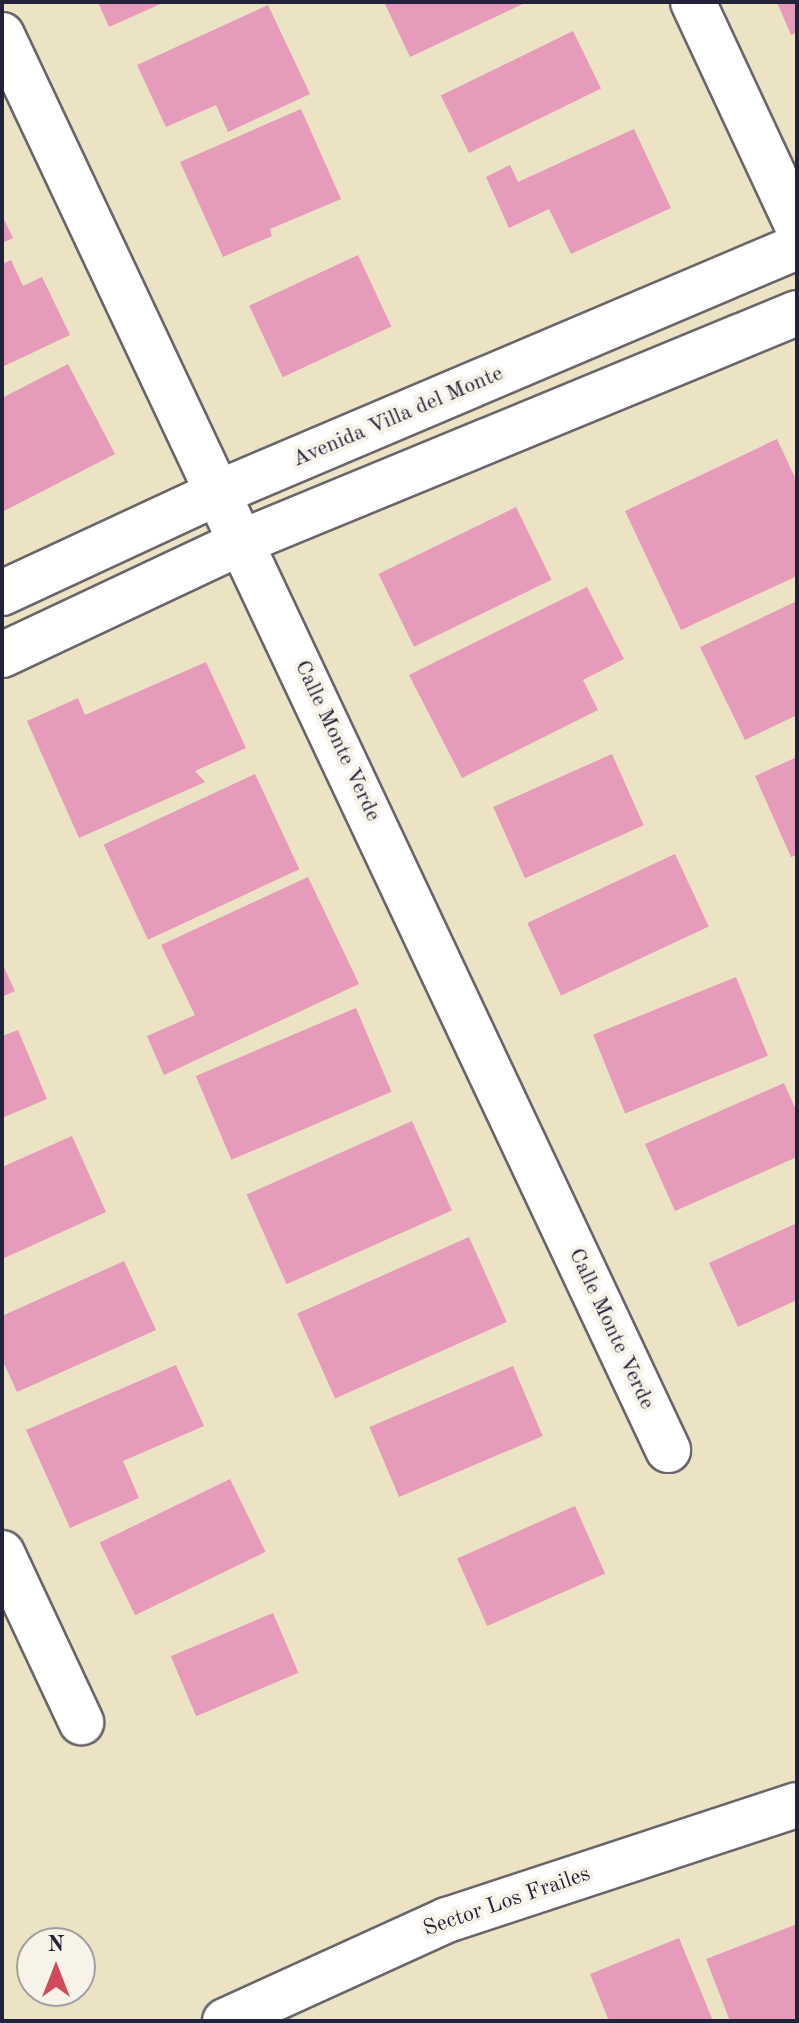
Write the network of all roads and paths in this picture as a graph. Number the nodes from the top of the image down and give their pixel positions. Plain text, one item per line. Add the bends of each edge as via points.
1 (693, 2) edge
2 (2, 35) edge
3 (797, 225) edge
4 (797, 247) edge
5 (797, 313) edge
6 (220, 492) junction
7 (244, 541) junction
8 (2, 593) edge
9 (2, 655) edge
10 (668, 1450) dead end
11 (2, 1553) edge
12 (81, 1722) dead end
13 (797, 1805) edge
14 (225, 2021) edge

1 - 3 street
2 - 6 street, Calle Monte Verde
4 - 6 street, Avenida Villa del Monte
5 - 7 street
6 - 7 street, Calle Monte Verde
6 - 8 street, Avenida Villa del Monte
7 - 9 street
7 - 10 street, Calle Monte Verde
11 - 12 street
13 - 14 street, Sector Los Frailes via 447,1920

